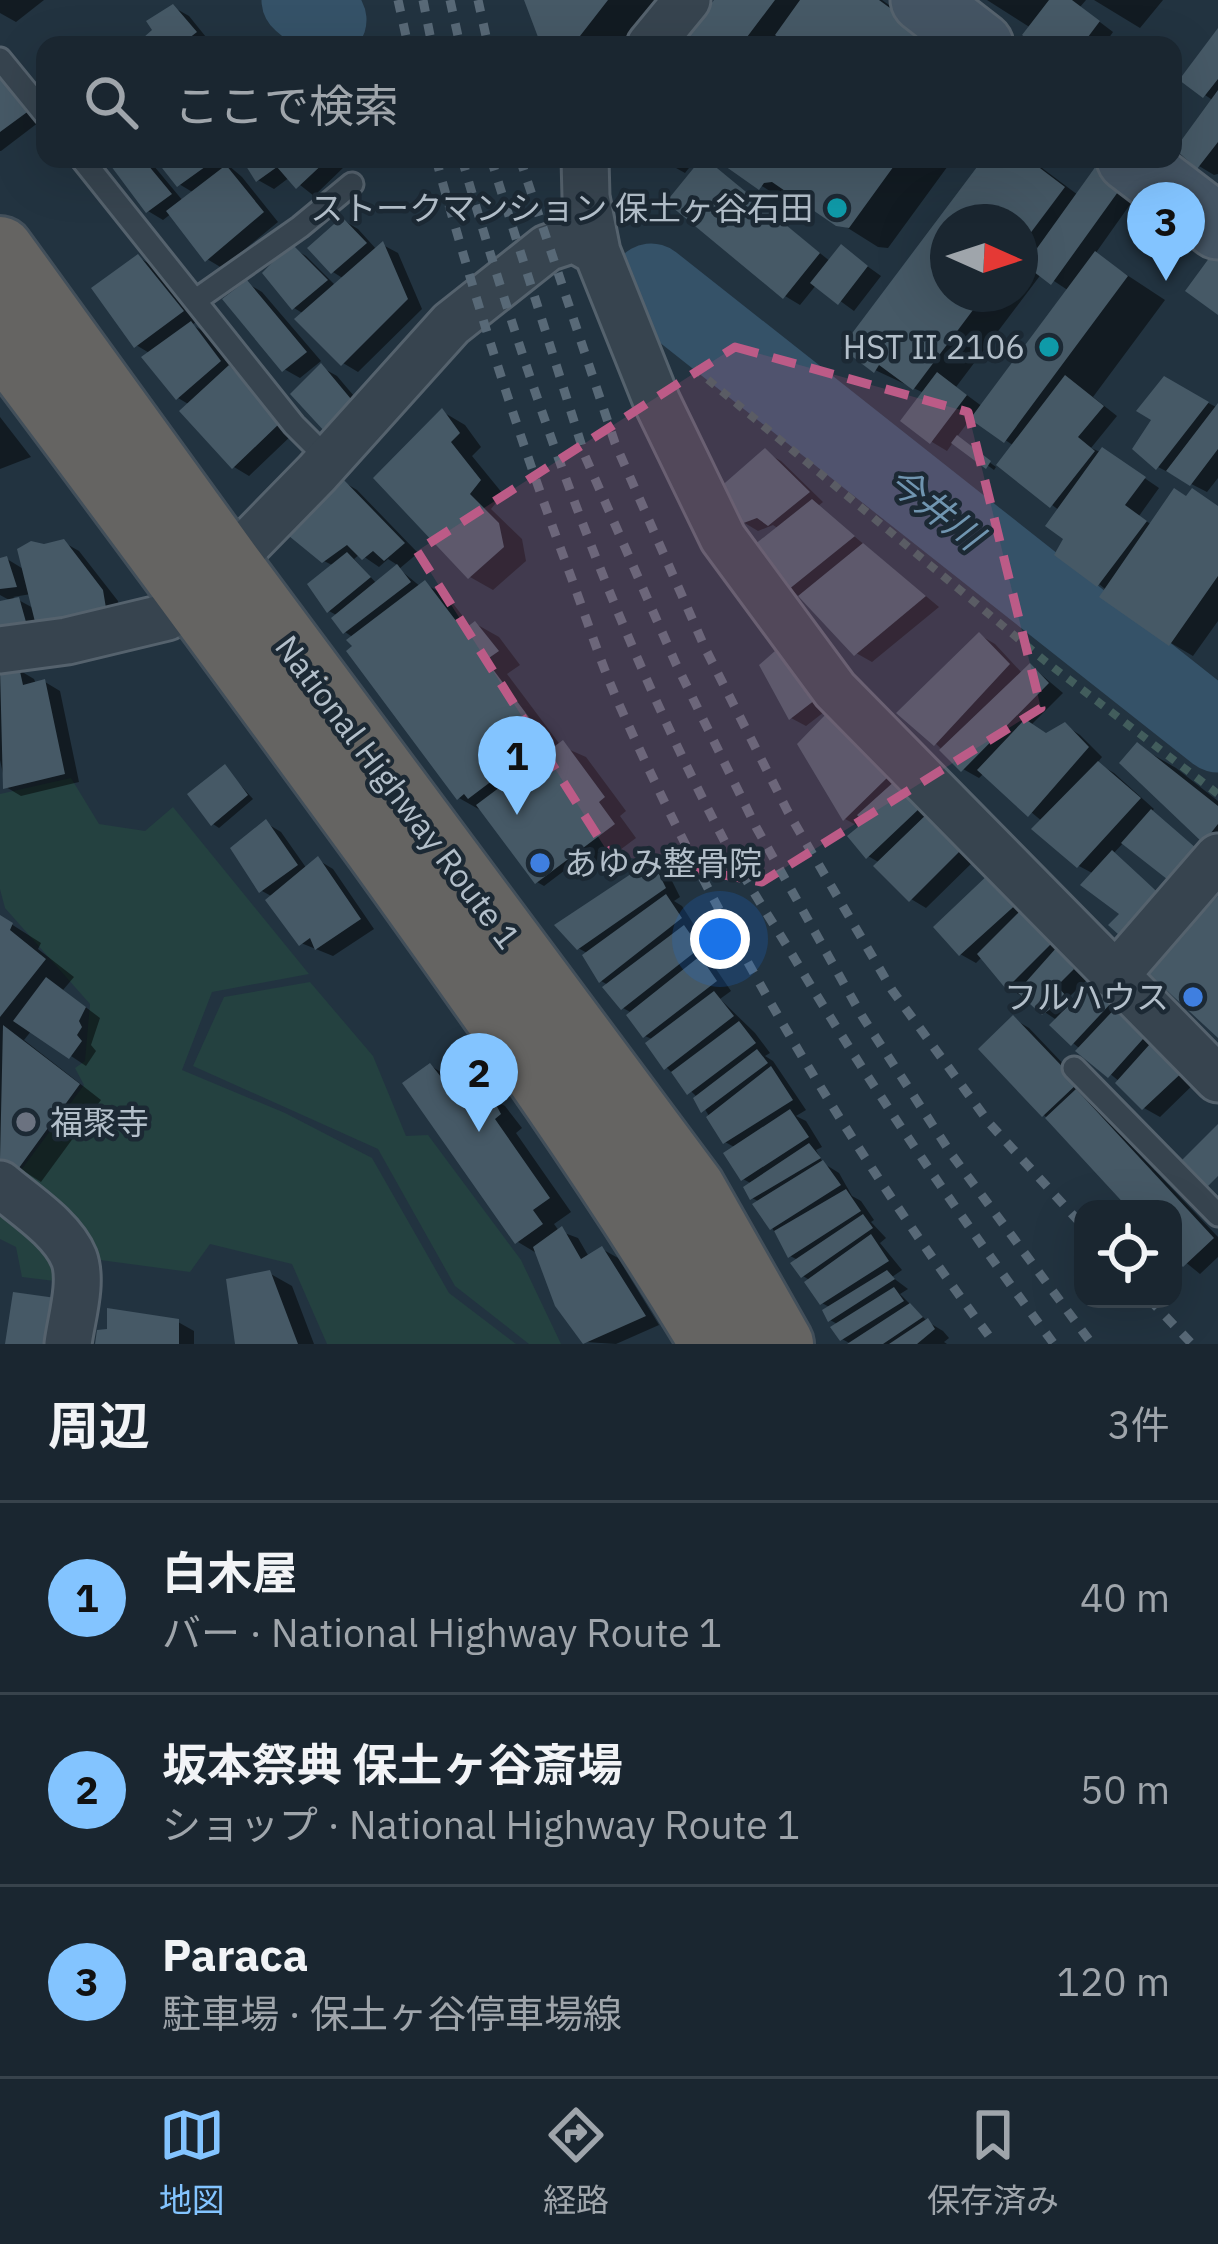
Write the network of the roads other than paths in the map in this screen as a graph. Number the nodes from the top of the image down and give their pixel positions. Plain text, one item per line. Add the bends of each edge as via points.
1 (688, 0) edge
2 (923, 0) edge
3 (658, 36) edge
4 (969, 36) edge
5 (0, 59) edge
6 (36, 103) edge
7 (95, 168) edge
8 (585, 168) edge
9 (1141, 168) edge
10 (352, 184) dead end
11 (1218, 227) edge
12 (0, 250) edge
13 (597, 252) junction
14 (196, 300) junction
15 (0, 337) edge
16 (329, 460) junction
17 (212, 581) junction
18 (0, 650) edge
19 (1218, 857) edge
20 (1115, 976) junction
21 (1074, 1068) dead end
22 (1218, 1079) edge
23 (0, 1184) edge
24 (1218, 1215) edge
25 (68, 1344) edge
26 (715, 1344) edge
27 (780, 1344) edge

1 - 3 street
2 - 4 main road
5 - 6 lane
7 - 14 lane
8 - 13 street
9 - 11 main road
10 - 14 lane
12 - 17 highway, National Highway Route 1
13 - 16 street via 574,239 548,248 476,302
13 - 20 street via 723,538 835,690
14 - 16 lane
15 - 17 highway, National Highway Route 1
16 - 17 street
17 - 18 street via 167,617
17 - 26 highway, National Highway Route 1
17 - 27 highway, National Highway Route 1 via 692,1189
19 - 20 street
20 - 22 street
21 - 24 lane
23 - 25 street via 75,1260

